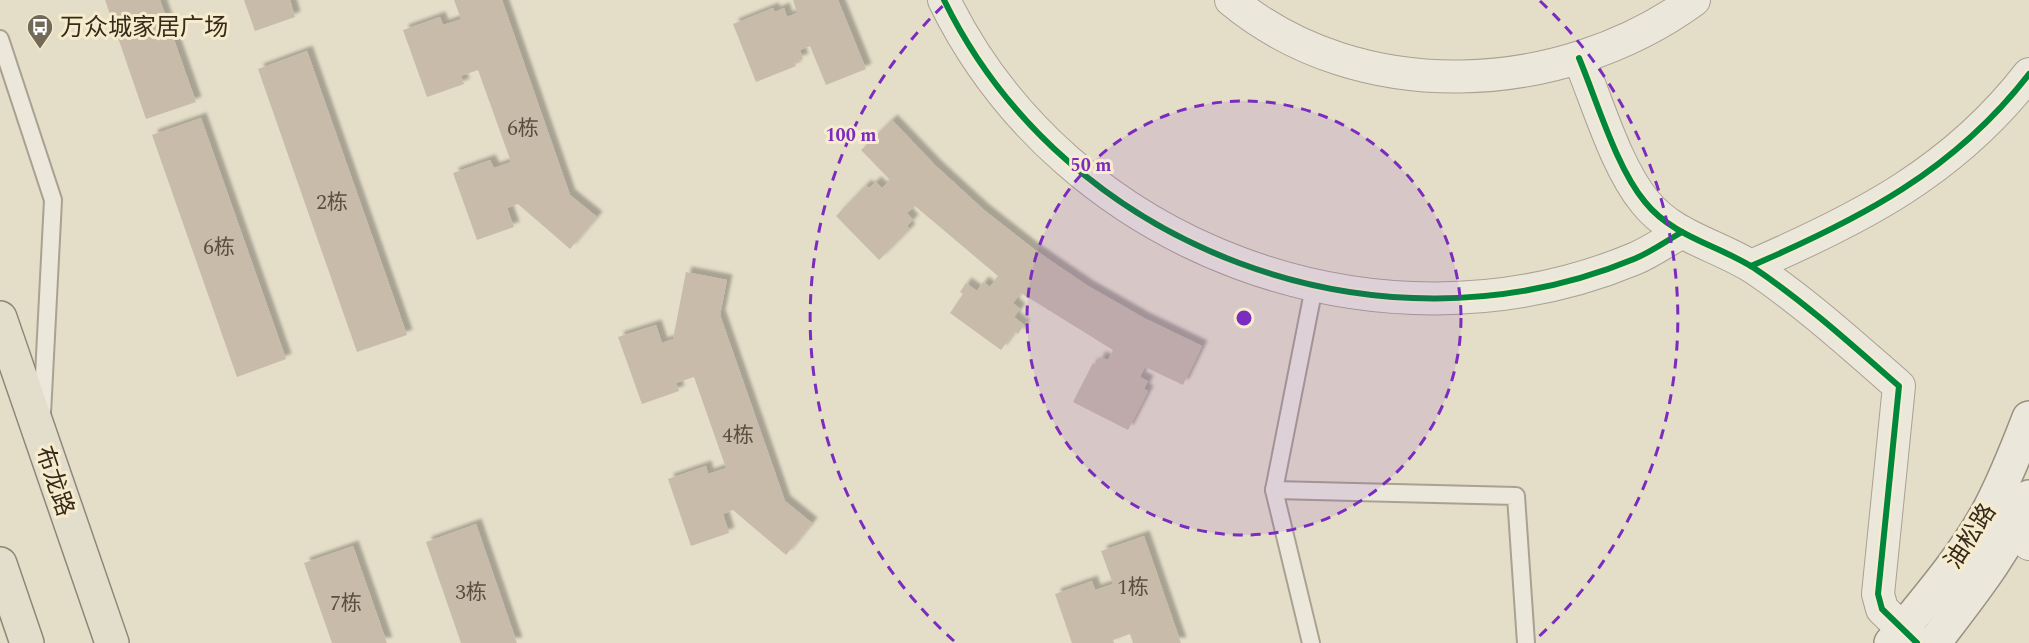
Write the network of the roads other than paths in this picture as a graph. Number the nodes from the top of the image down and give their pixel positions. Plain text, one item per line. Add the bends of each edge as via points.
1 (944, 0) edge
2 (1231, 0) edge
3 (1694, 0) edge
4 (0, 39) edge
5 (1579, 58) junction
6 (2029, 74) edge
7 (1682, 232) junction
8 (1751, 266) junction
9 (1314, 287) junction
10 (0, 318) edge
11 (2029, 418) edge
12 (41, 439) junction
13 (1274, 490) junction
14 (2029, 497) edge
15 (1988, 511) junction
16 (2023, 536) edge
17 (0, 564) edge
18 (1903, 638) edge
19 (27, 643) edge
20 (112, 643) edge
21 (1311, 643) edge
22 (1526, 643) edge
23 (1934, 643) edge

1 - 9 street via 1000,89 1031,125 1101,189 1140,216 1224,259
2 - 5 street via 1271,29 1304,46 1378,69 1457,77 1497,75
3 - 5 street via 1650,28
4 - 12 lane via 53,200
5 - 7 street via 1630,180 1646,203
6 - 8 street via 1987,122 1910,185 1850,221
7 - 8 street
7 - 9 street via 1637,258 1593,274 1501,295 1407,299
8 - 18 street via 1798,299 1899,386 1878,594 1882,609
9 - 13 lane
10 - 12 main road, 布龙路
11 - 15 main road, 油松路
12 - 20 main road, 布龙路
13 - 21 lane
13 - 22 lane via 1516,496
14 - 16 main road, 油松路
15 - 16 street
15 - 18 main road, 油松路
16 - 23 main road, 油松路 via 1978,585
17 - 19 main road

